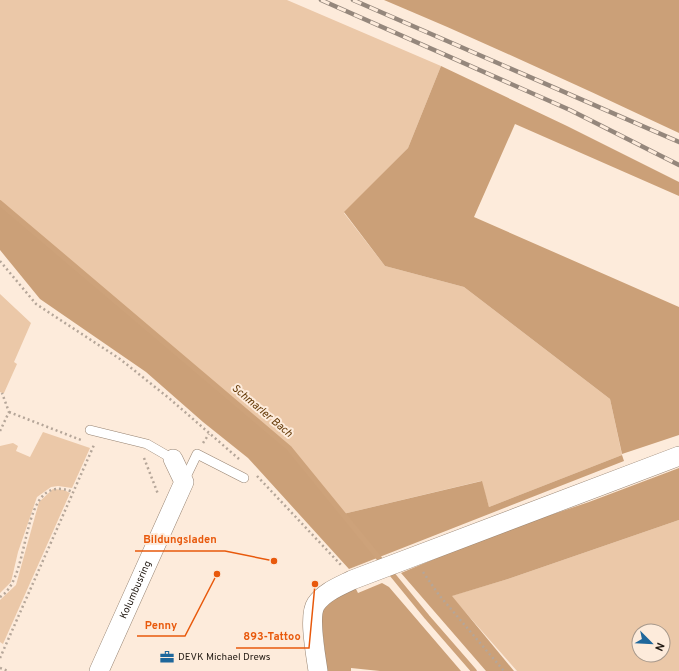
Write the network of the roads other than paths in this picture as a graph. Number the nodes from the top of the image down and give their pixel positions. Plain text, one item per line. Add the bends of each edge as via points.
1 (90, 430) dead end
2 (679, 456) edge
3 (173, 459) joint
4 (244, 478) dead end
5 (184, 482) junction
6 (99, 671) edge
7 (318, 671) edge

1 - 3 lane via 148,444
2 - 7 street via 410,558 351,572 314,608 312,616
3 - 5 street
4 - 5 lane via 197,454
5 - 6 street, Kolumbusring

